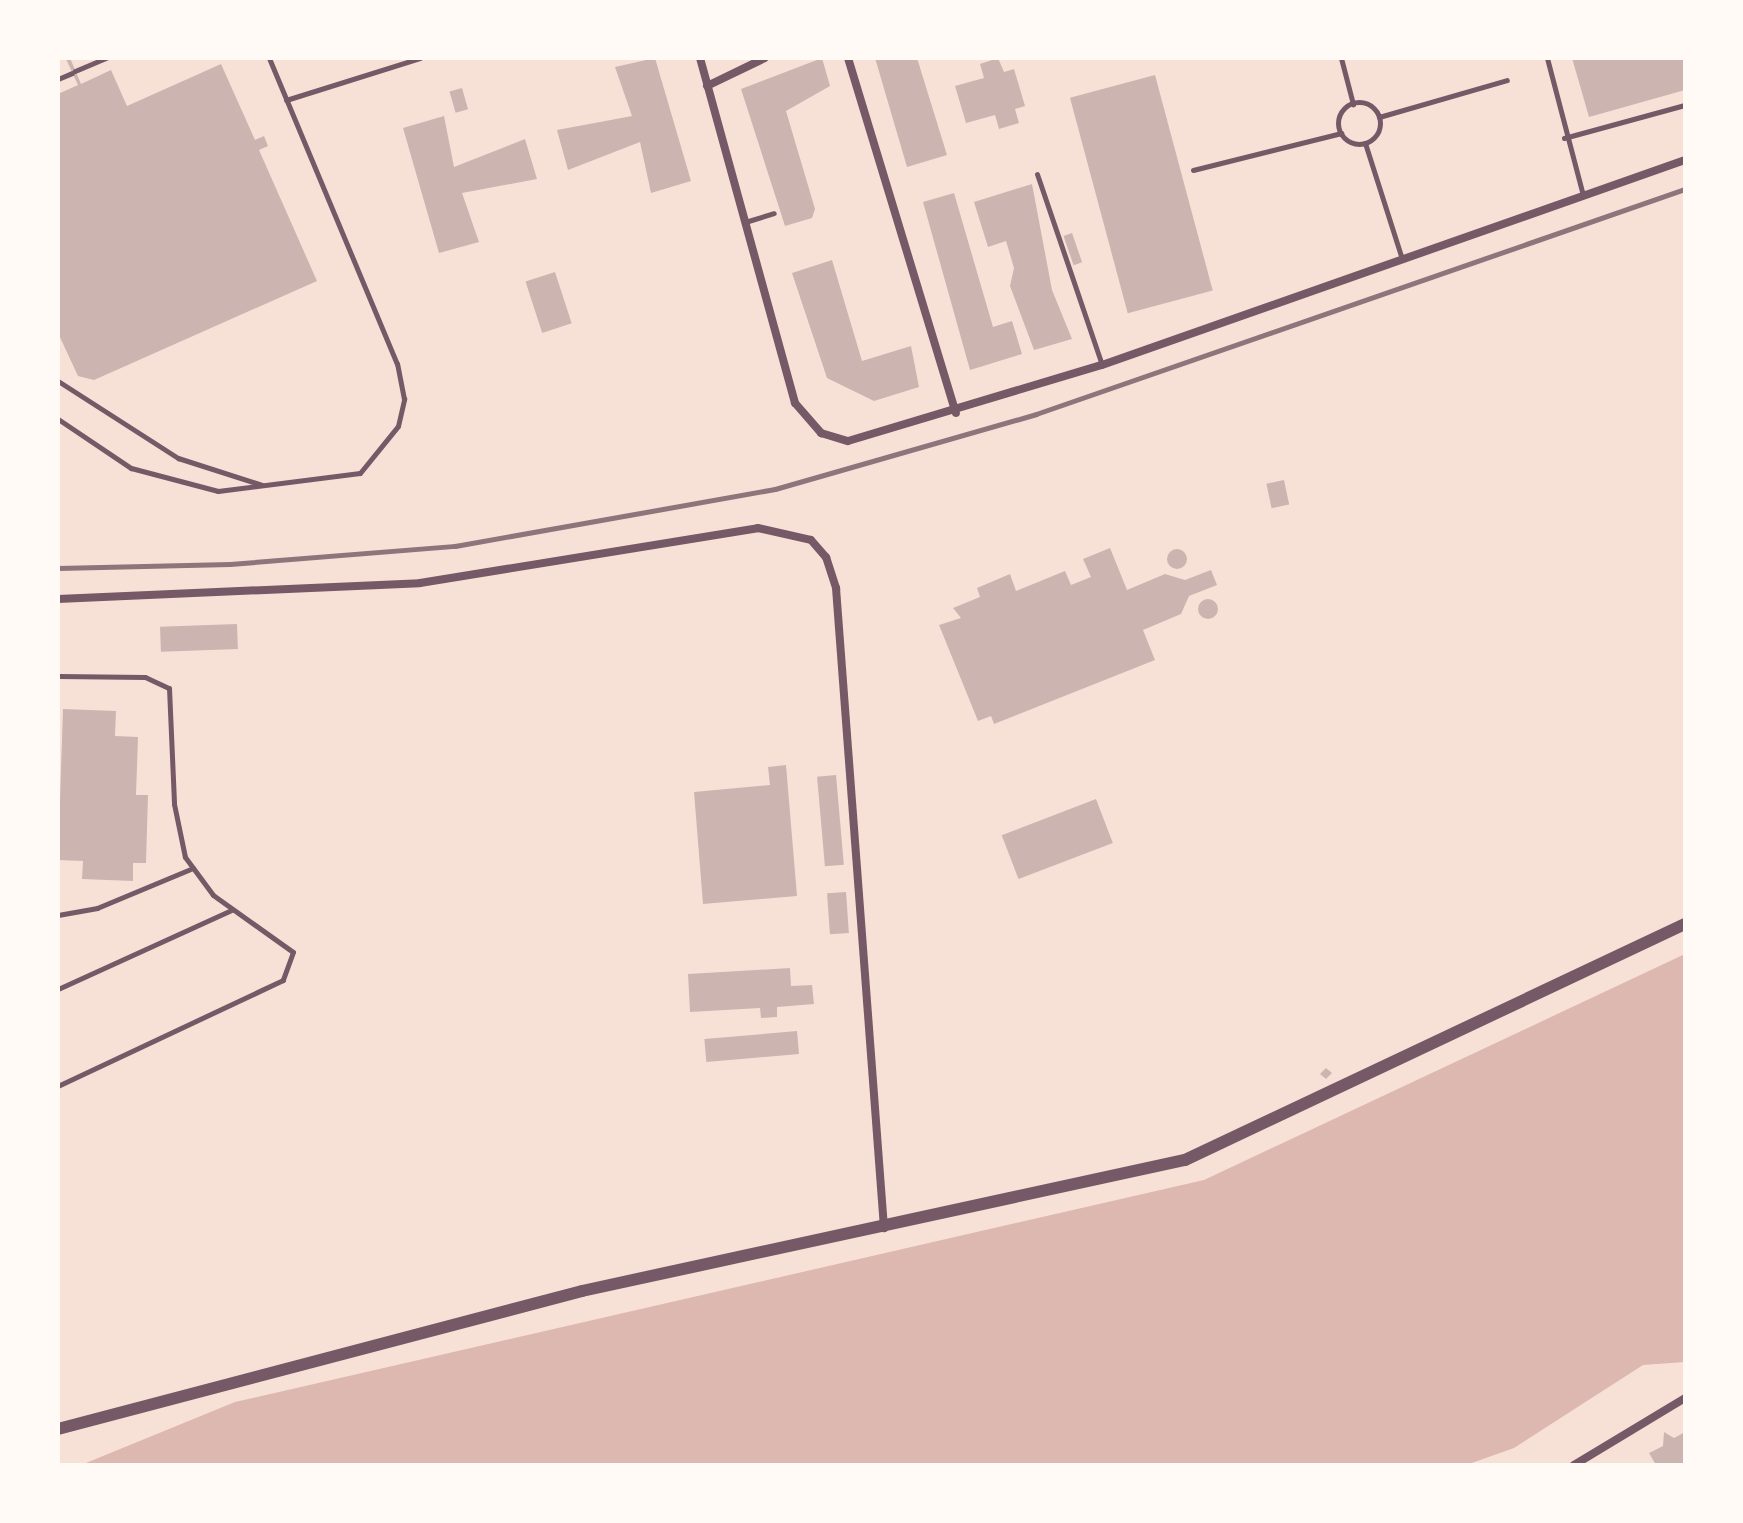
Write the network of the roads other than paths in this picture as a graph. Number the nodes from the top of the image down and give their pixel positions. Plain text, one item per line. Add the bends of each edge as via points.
1 (106, 58) edge
2 (269, 58) edge
3 (420, 58) edge
4 (700, 58) edge
5 (765, 58) edge
6 (848, 58) edge
7 (1341, 58) edge
8 (1547, 58) edge
9 (58, 79) edge
10 (1507, 80) dead end
11 (707, 86) junction
12 (286, 100) junction
13 (1353, 104) junction
14 (1685, 105) edge
15 (1379, 117) junction
16 (1341, 133) junction
17 (1564, 138) junction
18 (1365, 143) junction
19 (1685, 160) edge
20 (1193, 170) dead end
21 (1037, 174) dead end
22 (1583, 195) junction
23 (774, 213) dead end
24 (745, 222) junction
25 (1402, 259) junction
26 (1102, 365) junction
27 (58, 381) edge
28 (956, 413) junction
29 (58, 419) edge
30 (267, 487) junction
31 (58, 599) edge
32 (58, 676) edge
33 (193, 868) junction
34 (231, 910) junction
35 (58, 915) edge
36 (1685, 924) edge
37 (58, 989) edge
38 (58, 1086) edge
39 (884, 1228) junction
40 (1685, 1398) edge
41 (58, 1429) edge
42 (1574, 1465) edge

1 - 9 lane
2 - 12 lane
3 - 12 lane
4 - 11 street
5 - 11 street
6 - 28 street
7 - 13 lane
8 - 17 lane
10 - 15 lane
11 - 24 street
12 - 30 lane via 397,364 404,399 398,426 360,473
13 - 15 lane via 1372,106
13 - 16 lane via 1342,112
14 - 17 lane
15 - 18 lane via 1376,136
16 - 18 lane
16 - 20 lane
17 - 22 lane
18 - 25 lane
19 - 22 street
21 - 26 lane
22 - 25 street
23 - 24 lane
24 - 28 street via 795,403 821,433 862,439
25 - 26 street
26 - 28 street
27 - 30 lane via 178,458
29 - 30 lane via 167,483 218,491
31 - 39 street via 420,583 758,528 811,540 826,557 836,588
32 - 33 lane via 145,677 169,688 174,804
33 - 34 lane
33 - 35 lane via 89,911
34 - 37 lane
34 - 38 lane via 290,943 283,980
36 - 39 street via 1185,1160
39 - 41 street via 567,1294
40 - 42 street

